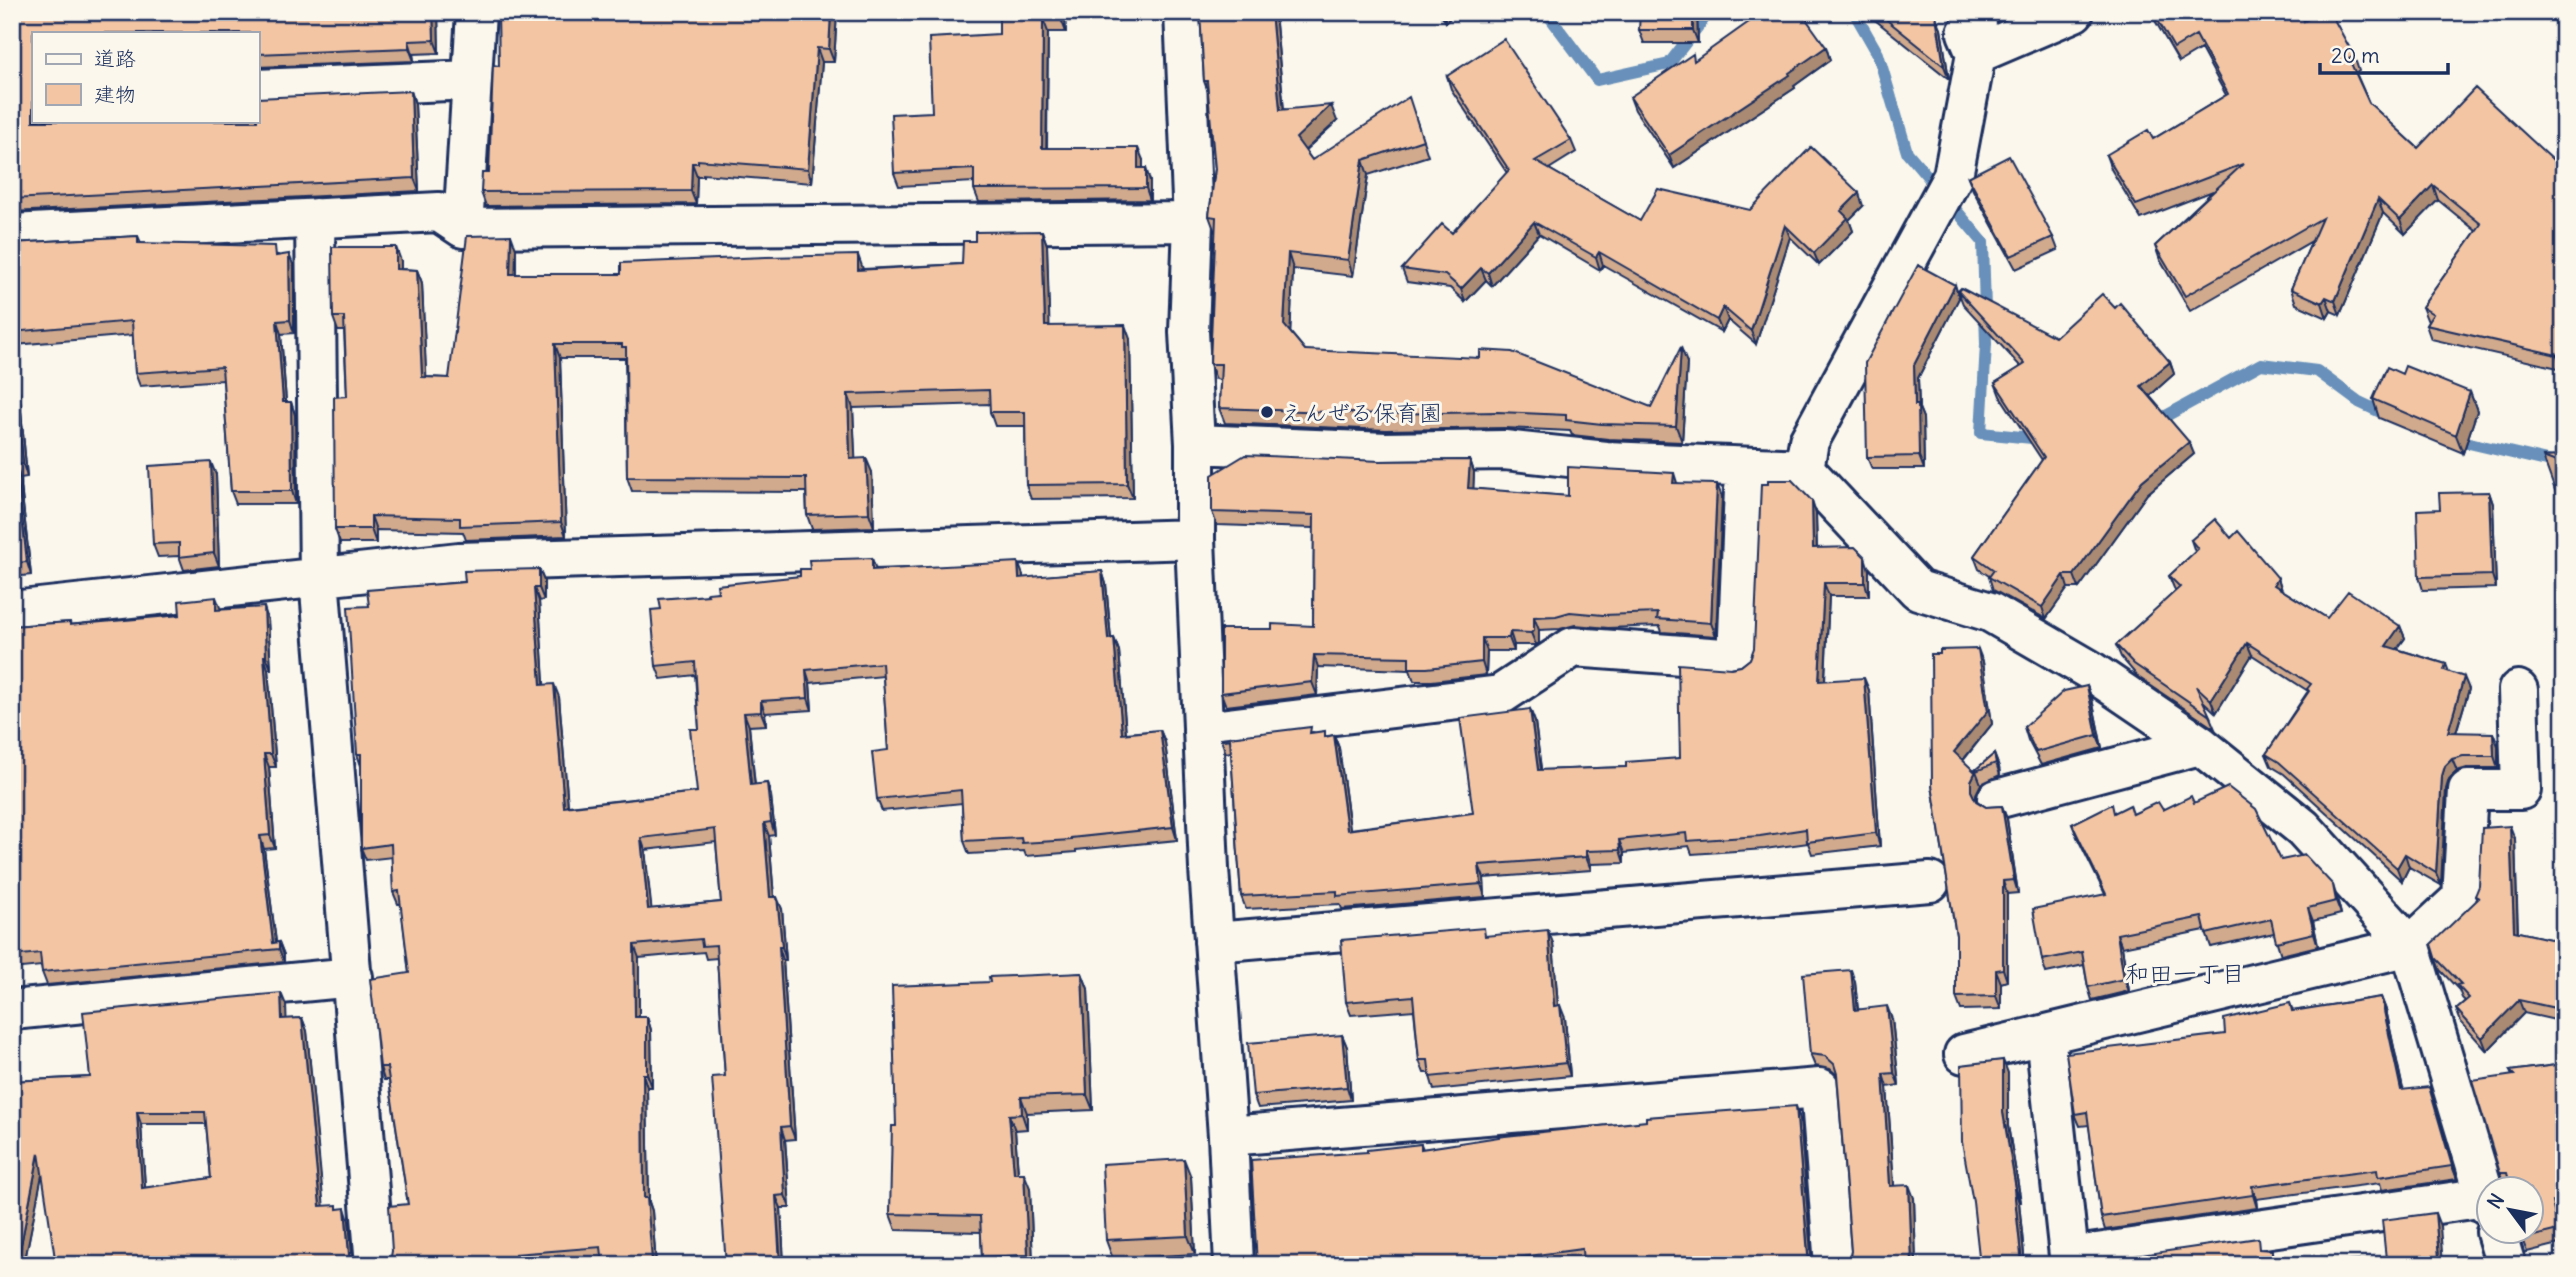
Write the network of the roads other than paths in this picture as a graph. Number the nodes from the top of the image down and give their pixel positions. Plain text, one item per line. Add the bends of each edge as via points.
1 (476, 12) edge
2 (1184, 12) edge
3 (1958, 12) edge
4 (1977, 12) edge
5 (2074, 12) edge
6 (1976, 54) junction
7 (472, 80) junction
8 (259, 89) edge
9 (315, 218) junction
10 (1193, 222) junction
11 (463, 228) junction
12 (12, 234) edge
13 (1195, 444) junction
14 (1759, 467) junction
15 (1804, 469) junction
16 (1195, 539) junction
17 (319, 578) junction
18 (12, 611) edge
19 (2518, 690) dead end
20 (1203, 731) junction
21 (2200, 746) junction
22 (1997, 799) dead end
23 (1930, 882) dead end
24 (1214, 942) junction
25 (2410, 946) junction
26 (353, 977) junction
27 (12, 1010) edge
28 (2045, 1035) junction
29 (1964, 1054) dead end
30 (1228, 1136) junction
31 (2479, 1176) edge
32 (2474, 1214) edge
33 (2500, 1246) edge
34 (2069, 1261) edge
35 (375, 1265) edge
36 (1234, 1265) edge
37 (1834, 1265) edge
38 (2506, 1265) edge

1 - 7 street
2 - 10 street
3 - 6 street
4 - 6 street
5 - 6 street
6 - 15 street via 1953,176 1809,441
7 - 8 street
7 - 11 street
9 - 11 street via 439,212
9 - 12 street
9 - 17 street
10 - 11 street
10 - 13 street via 1189,332
13 - 14 street via 1386,452 1504,450 1606,461
13 - 16 street
14 - 15 street
14 - 20 street via 1744,489 1737,659 1573,647 1500,695
15 - 21 street via 1918,590 1990,612 2088,670
16 - 17 street via 459,562
16 - 20 street
17 - 18 street
17 - 26 street
19 - 25 street via 2521,790 2468,790 2462,898
20 - 24 street
21 - 22 street
21 - 25 street via 2303,828
23 - 24 street
24 - 30 street
25 - 28 street
25 - 31 street
26 - 27 street
26 - 35 street
28 - 29 street
28 - 34 street
30 - 36 street
30 - 37 street via 1820,1088
32 - 34 street
33 - 38 street

